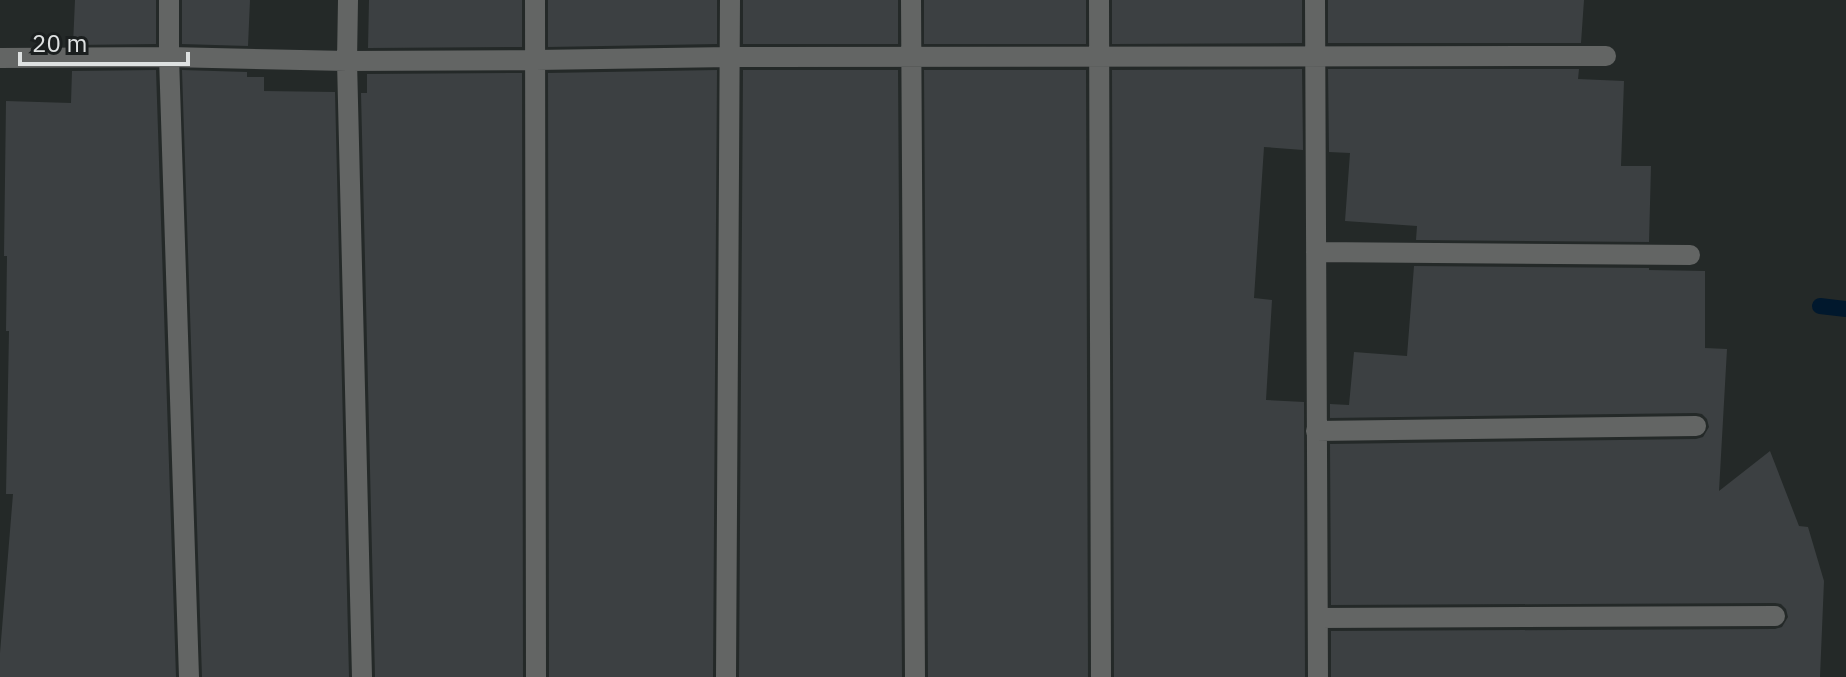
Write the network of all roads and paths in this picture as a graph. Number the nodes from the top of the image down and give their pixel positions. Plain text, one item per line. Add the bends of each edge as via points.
1 (169, 0) edge
2 (348, 0) edge
3 (535, 0) edge
4 (730, 0) edge
5 (911, 0) edge
6 (1099, 0) edge
7 (1315, 0) edge
8 (1606, 56) dead end
9 (169, 57) junction
10 (730, 57) junction
11 (912, 57) junction
12 (1099, 57) junction
13 (1315, 57) junction
14 (0, 58) edge
15 (536, 60) junction
16 (347, 61) junction
17 (1316, 252) junction
18 (1690, 255) dead end
19 (1696, 426) dead end
20 (1316, 431) junction
21 (1775, 616) dead end
22 (1318, 618) junction
23 (189, 677) edge
24 (362, 677) edge
25 (536, 677) edge
26 (726, 677) edge
27 (915, 677) edge
28 (1101, 677) edge
29 (1318, 677) edge

1 - 9 street
2 - 16 street
3 - 15 street
4 - 10 street
5 - 11 street
6 - 12 street
7 - 13 street
8 - 13 street
9 - 14 street
9 - 16 street
9 - 23 street
10 - 11 street
10 - 15 street
10 - 26 street
11 - 12 street
11 - 27 street
12 - 13 street
12 - 28 street
13 - 17 street
15 - 16 street
15 - 25 street
16 - 24 street
17 - 18 street
17 - 20 street
19 - 20 street
20 - 22 street
21 - 22 street
22 - 29 street

